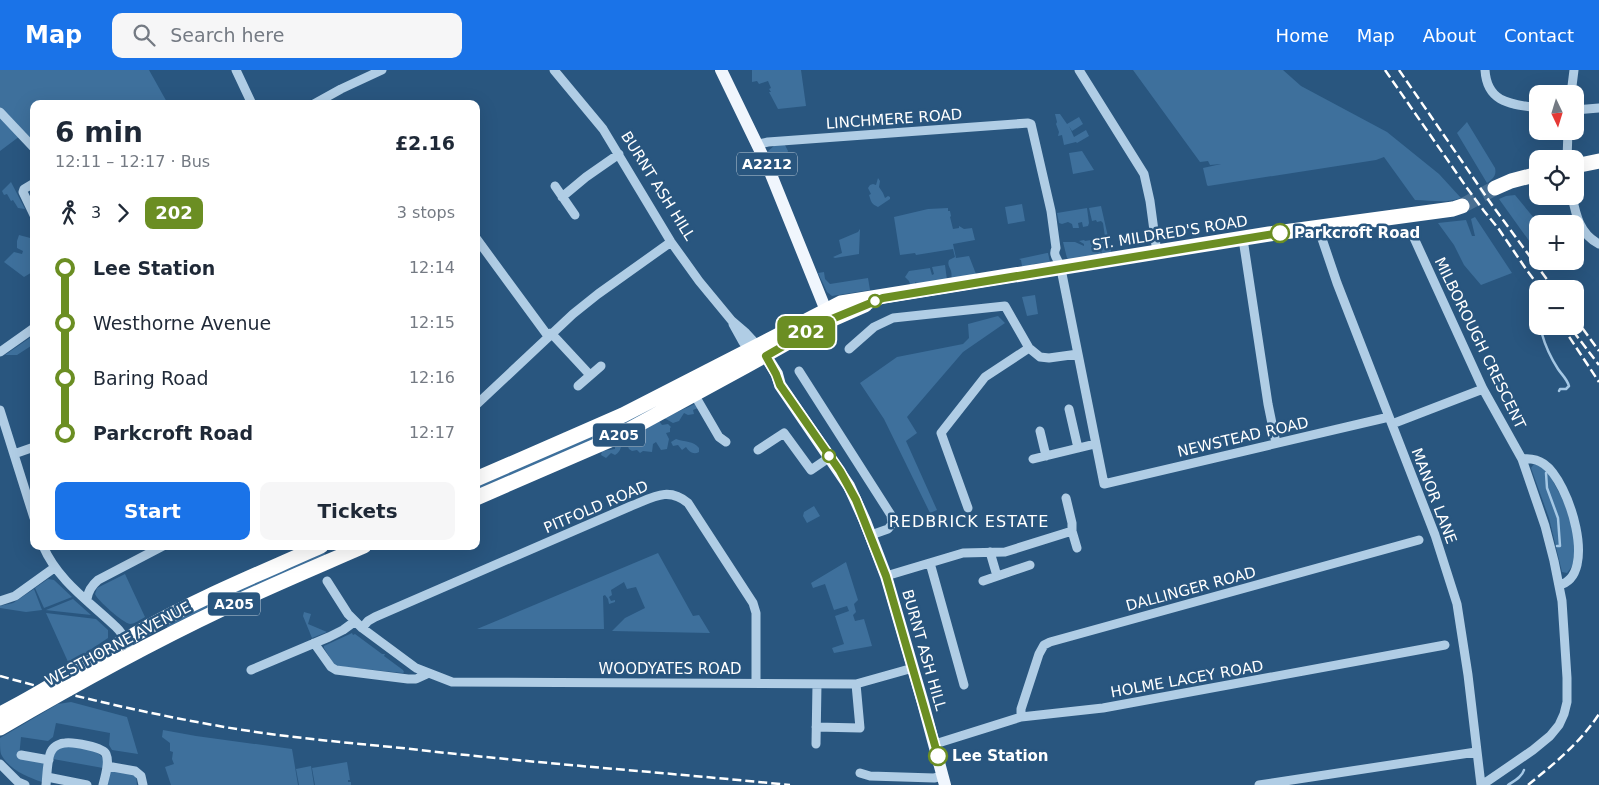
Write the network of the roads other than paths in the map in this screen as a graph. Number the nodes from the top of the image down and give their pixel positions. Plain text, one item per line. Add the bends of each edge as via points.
1 (236, 70) edge
2 (554, 70) edge
3 (721, 70) edge
4 (1079, 70) edge
5 (1485, 70) edge
6 (1574, 70) edge
7 (378, 71) edge
8 (1572, 85) edge
9 (250, 100) edge
10 (322, 100) edge
11 (1529, 107) edge
12 (1599, 108) edge
13 (1584, 109) edge
14 (0, 112) edge
15 (30, 144) edge
16 (759, 144) junction
17 (619, 154) junction
18 (1599, 161) edge
19 (1584, 164) edge
20 (1529, 176) edge
21 (30, 185) edge
22 (554, 186) dead end
23 (1495, 188) tunnel mouth
24 (562, 197) junction
25 (1574, 205) edge
26 (30, 206) edge
27 (1462, 206) tunnel mouth
28 (575, 215) dead end
29 (1318, 227) junction
30 (1414, 238) dead end
31 (672, 242) junction
32 (480, 243) edge
33 (1155, 244) junction
34 (1599, 244) edge
35 (1244, 246) junction
36 (808, 266) junction
37 (1060, 269) junction
38 (817, 286) junction
39 (883, 298) junction
40 (841, 303) junction
41 (824, 317) junction
42 (30, 331) edge
43 (550, 335) junction
44 (1029, 348) junction
45 (849, 349) dead end
46 (0, 352) edge
47 (757, 353) junction
48 (1078, 354) junction
49 (601, 366) dead end
50 (799, 371) dead end
51 (590, 376) junction
52 (578, 386) dead end
53 (1483, 389) junction
54 (694, 394) junction
55 (480, 402) edge
56 (1069, 409) dead end
57 (0, 410) edge
58 (1391, 420) junction
59 (1040, 431) dead end
60 (726, 442) dead end
61 (1276, 443) junction
62 (1095, 444) junction
63 (30, 448) edge
64 (1078, 448) junction
65 (758, 450) dead end
66 (14, 454) junction
67 (1046, 456) junction
68 (830, 457) junction
69 (1033, 459) dead end
70 (1522, 459) junction
71 (480, 477) edge
72 (480, 496) edge
73 (1066, 498) dead end
74 (30, 505) edge
75 (968, 508) dead end
76 (1072, 531) junction
77 (871, 535) junction
78 (1419, 540) dead end
79 (1077, 548) dead end
80 (45, 550) edge
81 (155, 550) edge
82 (310, 550) edge
83 (355, 550) edge
84 (990, 552) junction
85 (930, 563) junction
86 (1030, 565) dead end
87 (54, 568) junction
88 (886, 576) junction
89 (997, 576) junction
90 (327, 581) dead end
91 (983, 581) dead end
92 (1559, 585) junction
93 (87, 599) junction
94 (0, 601) edge
95 (354, 622) junction
96 (362, 628) junction
97 (126, 640) junction
98 (314, 643) junction
99 (1445, 645) dead end
100 (133, 654) junction
101 (913, 668) junction
102 (251, 670) dead end
103 (427, 674) junction
104 (756, 683) junction
105 (817, 684) junction
106 (856, 684) junction
107 (964, 684) dead end
108 (30, 705) junction
109 (0, 714) edge
110 (1021, 717) junction
111 (816, 727) junction
112 (0, 728) edge
113 (816, 744) dead end
114 (935, 744) junction
115 (1476, 752) junction
116 (22, 755) dead end
117 (49, 760) junction
118 (0, 764) edge
119 (107, 766) junction
120 (860, 773) dead end
121 (944, 780) edge
122 (46, 781) edge
123 (25, 785) edge
124 (87, 785) edge
125 (103, 785) edge
126 (143, 785) edge
127 (1258, 785) edge
128 (1481, 785) edge

1 - 9 street
2 - 17 street, BURNT ASH HILL via 603,129
3 - 16 main road, A2212
4 - 33 street via 1144,174
5 - 11 street via 1496,97 1506,103
6 - 8 street
7 - 10 street
12 - 13 street
14 - 15 street
16 - 36 main road, A2212
16 - 37 street, LINCHMERE ROAD via 859,134 1031,124
17 - 24 street
17 - 31 street, BURNT ASH HILL
18 - 19 highway
20 - 23 highway
21 - 26 street via 23,192
22 - 24 street
24 - 28 street
25 - 34 street via 1581,227
27 - 29 highway, ST. MILDRED'S ROAD / A205
29 - 35 highway, ST. MILDRED'S ROAD / A205
29 - 58 street, MANOR LANE
30 - 53 street, MILBOROUGH CRESCENT
31 - 43 street via 598,294
31 - 47 street, BURNT ASH HILL via 705,288 746,333
32 - 43 street
33 - 35 highway, ST. MILDRED'S ROAD / A205
33 - 37 highway, ST. MILDRED'S ROAD / A205
35 - 61 street
36 - 38 main road, A2212
36 - 41 main road, A2212 via 815,307
37 - 39 highway, ST. MILDRED'S ROAD / A205
37 - 48 street
38 - 40 main road, A2212 via 830,300
38 - 41 main road, A2212
39 - 40 highway, ST. MILDRED'S ROAD / A205
39 - 41 highway, ST. MILDRED'S ROAD / A205
40 - 41 highway, ST. MILDRED'S ROAD / A205
41 - 47 highway, A205
42 - 46 street
43 - 51 street
43 - 55 street
44 - 45 street via 1005,306 894,318 874,327
44 - 48 street via 1040,357
44 - 75 street via 985,377 941,433
47 - 54 highway, A205
47 - 68 main road, BURNT ASH HILL
47 - 71 highway, A205
48 - 62 street
49 - 51 street
50 - 77 street via 891,515 892,524 888,529
51 - 52 street
53 - 58 street, NEWSTEAD ROAD
53 - 70 street, MILBOROUGH CRESCENT
54 - 60 street via 719,437
54 - 72 highway, A205 via 612,439
56 - 64 street
57 - 66 street
58 - 61 street, NEWSTEAD ROAD
58 - 115 street, MANOR LANE via 1435,535 1457,604
59 - 67 street
61 - 62 street, NEWSTEAD ROAD via 1104,484
62 - 64 street
63 - 66 street
64 - 67 street
65 - 68 street via 784,433 810,470
66 - 74 street
67 - 69 street
68 - 77 main road, BURNT ASH HILL via 849,486
70 - 92 street, MILBOROUGH CRESCENT via 1545,526
70 - 92 street via 1532,458 1544,463 1553,472 1574,514 1579,542 1578,569 1567,584
73 - 76 street
76 - 79 street
76 - 84 street via 1005,552
77 - 88 main road, BURNT ASH HILL
78 - 110 street, DALLINGER ROAD via 1050,642 1044,645 1040,654
80 - 87 street
81 - 93 street via 102,578 91,587
82 - 97 highway, WESTHORNE AVENUE / A205 via 212,595
83 - 100 highway, WESTHORNE AVENUE / A205
84 - 85 street via 963,553
84 - 89 street
85 - 88 street
85 - 107 street
86 - 89 street
87 - 93 street
87 - 94 street via 16,596
88 - 101 main road, BURNT ASH HILL
89 - 91 street
90 - 95 street, WOODYATES ROAD
92 - 128 street, MILBOROUGH CRESCENT via 1567,678 1564,714 1550,736
93 - 97 street
95 - 96 street, WOODYATES ROAD
95 - 98 street
96 - 103 street, WOODYATES ROAD
96 - 104 street, PITFOLD ROAD via 375,617 631,506 661,494 674,494 688,503 753,603 756,613
97 - 100 street
97 - 108 highway, WESTHORNE AVENUE / A205 via 62,680
98 - 102 street
98 - 103 street, WOODYATES ROAD via 331,667 339,671 408,679
99 - 110 street, HOLME LACEY ROAD via 1103,708
100 - 108 highway, WESTHORNE AVENUE / A205
101 - 106 street, WOODYATES ROAD
101 - 114 main road, BURNT ASH HILL
103 - 104 street, WOODYATES ROAD via 467,683
104 - 105 street, WOODYATES ROAD
105 - 106 street, WOODYATES ROAD
105 - 111 street
106 - 111 street via 860,728
108 - 109 highway, WESTHORNE AVENUE / A205
108 - 112 highway, WESTHORNE AVENUE / A205
110 - 114 street, HOLME LACEY ROAD
111 - 113 street
114 - 121 main road, BURNT ASH HILL
115 - 127 street
115 - 128 street, MANOR LANE
116 - 117 street
117 - 119 street via 50,751 64,742 104,751
117 - 122 street
118 - 123 street
119 - 125 street
119 - 126 street via 135,771 141,776
120 - 121 street
122 - 124 street

